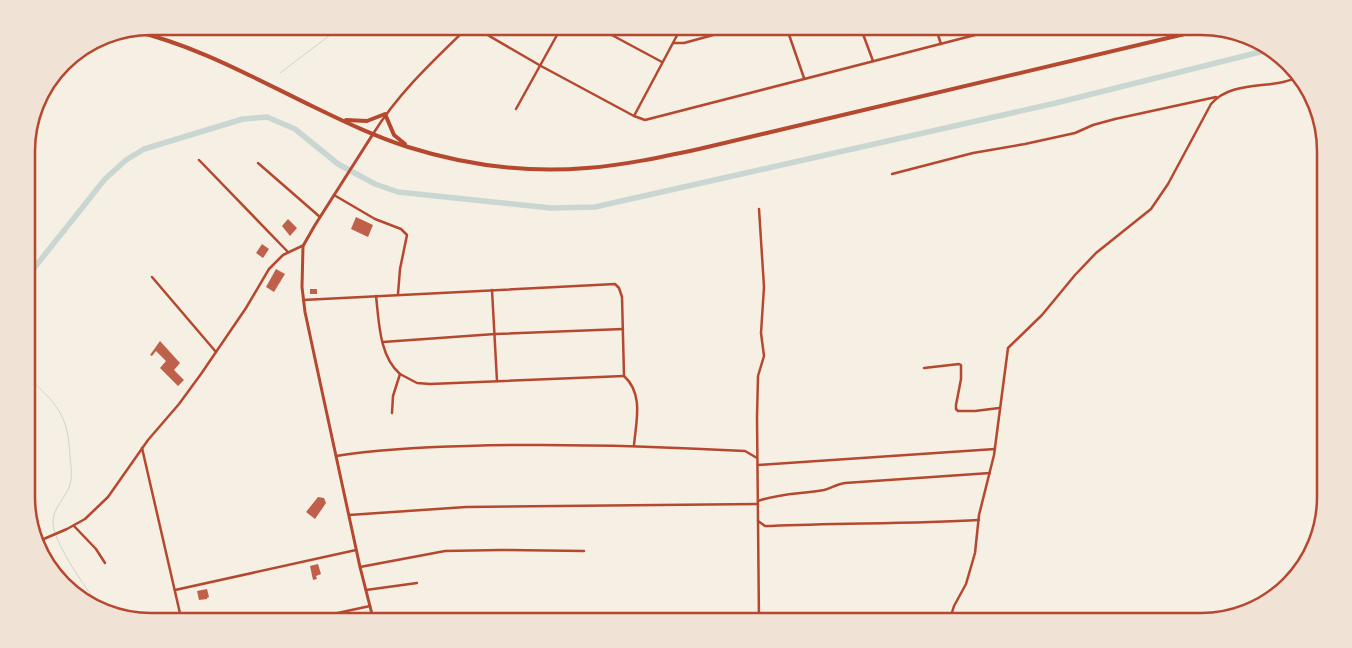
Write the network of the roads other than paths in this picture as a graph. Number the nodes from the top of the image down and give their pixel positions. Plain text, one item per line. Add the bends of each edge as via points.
1 (149, 35) edge
2 (461, 35) edge
3 (486, 35) edge
4 (557, 35) edge
5 (612, 35) edge
6 (677, 35) edge
7 (713, 35) edge
8 (789, 35) edge
9 (863, 35) edge
10 (938, 35) edge
11 (976, 35) edge
12 (1180, 35) edge
13 (673, 43) junction
14 (941, 44) junction
15 (873, 61) junction
16 (663, 62) junction
17 (541, 66) junction
18 (804, 78) junction
19 (1293, 80) edge
20 (1217, 97) junction
21 (516, 109) dead end
22 (385, 114) junction
23 (634, 116) junction
24 (344, 120) junction
25 (373, 134) junction
26 (408, 147) junction
27 (199, 160) dead end
28 (258, 162) dead end
29 (892, 174) dead end
30 (334, 195) junction
31 (759, 209) dead end
32 (320, 216) junction
33 (304, 244) junction
34 (288, 252) junction
35 (152, 277) dead end
36 (492, 290) junction
37 (398, 294) junction
38 (376, 296) junction
39 (303, 300) junction
40 (623, 329) junction
41 (495, 334) junction
42 (383, 342) junction
43 (216, 353) junction
44 (924, 368) dead end
45 (400, 374) junction
46 (624, 376) junction
47 (497, 381) junction
48 (1000, 408) junction
49 (392, 413) dead end
50 (634, 446) junction
51 (142, 448) junction
52 (995, 449) junction
53 (336, 456) junction
54 (757, 458) junction
55 (758, 465) junction
56 (990, 473) junction
57 (758, 503) junction
58 (349, 515) junction
59 (979, 520) junction
60 (758, 521) junction
61 (74, 526) junction
62 (43, 539) edge
63 (356, 550) junction
64 (584, 551) dead end
65 (105, 563) dead end
66 (360, 567) junction
67 (417, 584) dead end
68 (175, 590) junction
69 (365, 590) junction
70 (370, 606) junction
71 (180, 613) edge
72 (338, 613) edge
73 (372, 613) edge
74 (759, 613) edge
75 (951, 613) edge

1 - 24 main road via 203,53
2 - 22 street via 407,87
3 - 17 street
4 - 17 street
5 - 16 street
6 - 13 street
7 - 13 street
8 - 18 street
9 - 15 street
10 - 14 street
11 - 14 street
12 - 26 main road via 627,163 578,169 532,169 471,162
13 - 16 street
14 - 15 street
15 - 18 street
16 - 23 street
17 - 21 street
17 - 23 street
18 - 23 street via 645,120
19 - 20 street
20 - 29 street
20 - 48 street via 1152,209 1096,253 1042,315 1008,348
22 - 24 main road via 367,121
22 - 25 street
22 - 26 main road via 394,135
24 - 25 main road
25 - 26 main road
25 - 30 street
27 - 34 street
28 - 32 street
30 - 32 street
30 - 37 street via 408,235
31 - 54 street via 764,356 758,376
32 - 33 street
33 - 34 street
33 - 39 street
34 - 43 street via 269,269
35 - 43 street
36 - 37 street
36 - 40 street via 615,284 622,297
36 - 41 street
37 - 38 street
38 - 39 street
38 - 42 street
39 - 53 street
40 - 41 street
40 - 46 street
41 - 42 street
41 - 47 street
42 - 45 street via 391,364
43 - 51 street
44 - 48 street via 961,365 958,411
45 - 47 street via 422,384
45 - 49 street
46 - 47 street
46 - 50 street via 636,393
48 - 52 street
50 - 53 street via 454,446
50 - 54 street via 745,451
51 - 61 street via 108,497
51 - 68 street
52 - 55 street
52 - 56 street
53 - 58 street
54 - 55 street
55 - 57 street
56 - 57 street via 846,482 825,490 771,496
56 - 59 street
57 - 58 street via 466,507
57 - 60 street
58 - 63 street
59 - 60 street via 771,526
59 - 75 street via 970,573
60 - 74 street
61 - 62 street
61 - 65 street
63 - 66 street
63 - 68 street
64 - 66 street via 445,551
66 - 69 street
67 - 69 street
68 - 71 street
69 - 70 street
70 - 72 street
70 - 73 street

